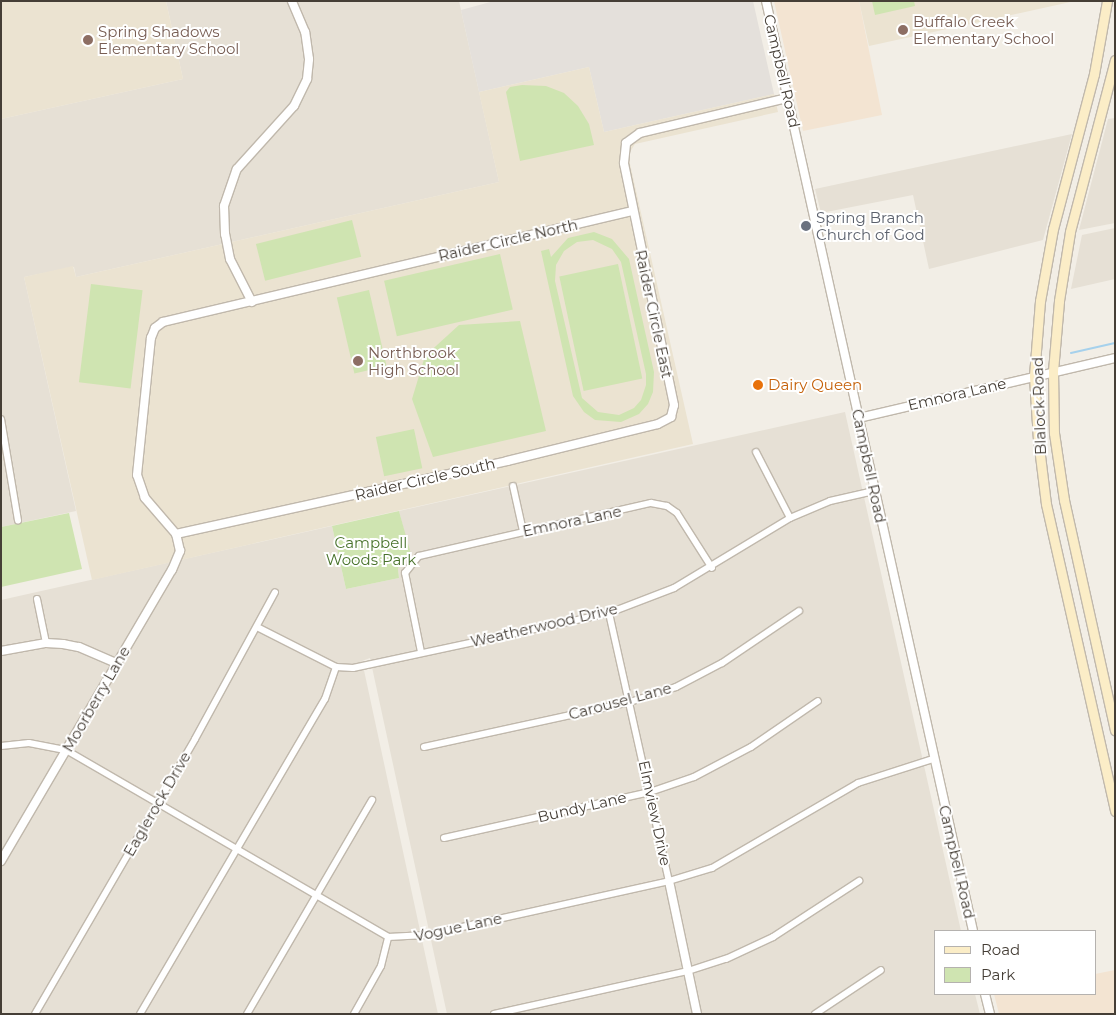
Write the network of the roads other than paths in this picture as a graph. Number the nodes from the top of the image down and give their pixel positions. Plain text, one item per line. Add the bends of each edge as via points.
1 (292, 1) edge
2 (766, 1) edge
3 (1108, 1) edge
4 (1115, 60) edge
5 (787, 98) junction
6 (632, 211) junction
7 (252, 302) junction
8 (1115, 358) edge
9 (1053, 371) junction
10 (1034, 376) junction
11 (671, 417) joint
12 (859, 418) junction
13 (1, 419) edge
14 (756, 452) dead end
15 (513, 486) dead end
16 (874, 491) junction
17 (790, 518) junction
18 (18, 521) dead end
19 (523, 531) junction
20 (176, 534) junction
21 (1076, 556) junction
22 (1058, 558) junction
23 (712, 568) junction
24 (275, 592) dead end
25 (37, 599) dead end
26 (799, 611) dead end
27 (609, 613) junction
28 (257, 627) junction
29 (46, 642) junction
30 (1, 651) edge
31 (421, 652) junction
32 (116, 663) junction
33 (336, 667) junction
34 (1102, 674) junction
35 (1085, 677) junction
36 (630, 702) junction
37 (818, 702) dead end
38 (1115, 730) edge
39 (1, 746) edge
40 (424, 747) dead end
41 (66, 750) junction
42 (933, 759) junction
43 (650, 792) junction
44 (372, 800) dead end
45 (157, 803) junction
46 (1114, 806) edge
47 (444, 838) dead end
48 (236, 848) junction
49 (1, 861) edge
50 (669, 881) junction
51 (859, 881) dead end
52 (317, 896) junction
53 (973, 930) edge
54 (388, 937) junction
55 (881, 970) dead end
56 (688, 971) junction
57 (986, 995) edge
58 (35, 1014) edge
59 (140, 1014) edge
60 (247, 1014) edge
61 (354, 1014) edge
62 (494, 1014) edge
63 (697, 1014) edge
64 (815, 1014) edge
65 (990, 1014) edge

1 - 7 street via 306,32 307,79 294,106 237,169 224,206 230,259
2 - 5 street, Campbell Road
3 - 10 main road, Blalock Road via 1094,74 1053,229 1040,301
4 - 9 main road, Blalock Road via 1070,232 1059,301
5 - 6 street via 640,133 626,143 624,163
5 - 12 street, Campbell Road
6 - 7 street, Raider Circle North
6 - 11 street, Raider Circle East via 674,404
7 - 20 street, Raider Circle North via 163,322 154,328 141,418 137,476 145,498
8 - 9 street, Emnora Lane
9 - 10 street, Emnora Lane
9 - 21 main road, Blalock Road via 1054,433
10 - 12 street, Emnora Lane
10 - 22 main road, Blalock Road via 1046,504
11 - 20 street, Raider Circle South via 658,424 507,461
12 - 16 street, Campbell Road
13 - 18 street
14 - 17 street
15 - 19 street
16 - 17 street, Weatherwood Drive via 830,500
16 - 42 street, Campbell Road
17 - 23 street, Weatherwood Drive
19 - 23 street, Emnora Lane via 652,503 667,506 677,513
19 - 31 street, Emnora Lane via 419,556 405,573
20 - 32 street, Moorberry Lane via 179,557
21 - 22 main road
21 - 34 main road, Blalock Road
22 - 35 main road, Blalock Road
23 - 27 street, Weatherwood Drive via 674,588
24 - 28 street, Eaglerock Drive
25 - 29 street
26 - 36 street, Carousel Lane via 722,663 676,687
27 - 31 street, Weatherwood Drive
27 - 36 street, Elmview Drive
28 - 33 street, Weatherwood Drive
28 - 45 street, Eaglerock Drive
29 - 30 street
29 - 32 street via 79,647
31 - 33 street, Weatherwood Drive via 353,668
32 - 41 street, Moorberry Lane
33 - 48 street via 325,699
34 - 35 main road
34 - 38 main road, Blalock Road
35 - 46 main road, Blalock Road
36 - 40 street, Carousel Lane
36 - 43 street, Elmview Drive
37 - 43 street, Bundy Lane via 743,751 694,777
39 - 41 street via 30,742
41 - 45 street
41 - 49 street, Moorberry Lane
42 - 50 street, Vogue Lane via 858,783 749,850 712,868
42 - 53 street, Campbell Road
43 - 47 street, Bundy Lane
43 - 50 street, Elmview Drive
44 - 52 street
45 - 48 street
45 - 58 street, Eaglerock Drive
48 - 52 street
48 - 59 street
50 - 54 street, Vogue Lane via 426,935
50 - 56 street, Elmview Drive
51 - 56 street via 773,937 726,959
52 - 54 street
52 - 60 street
54 - 61 street via 381,966
55 - 64 street
56 - 62 street
56 - 63 street, Elmview Drive
57 - 65 street

